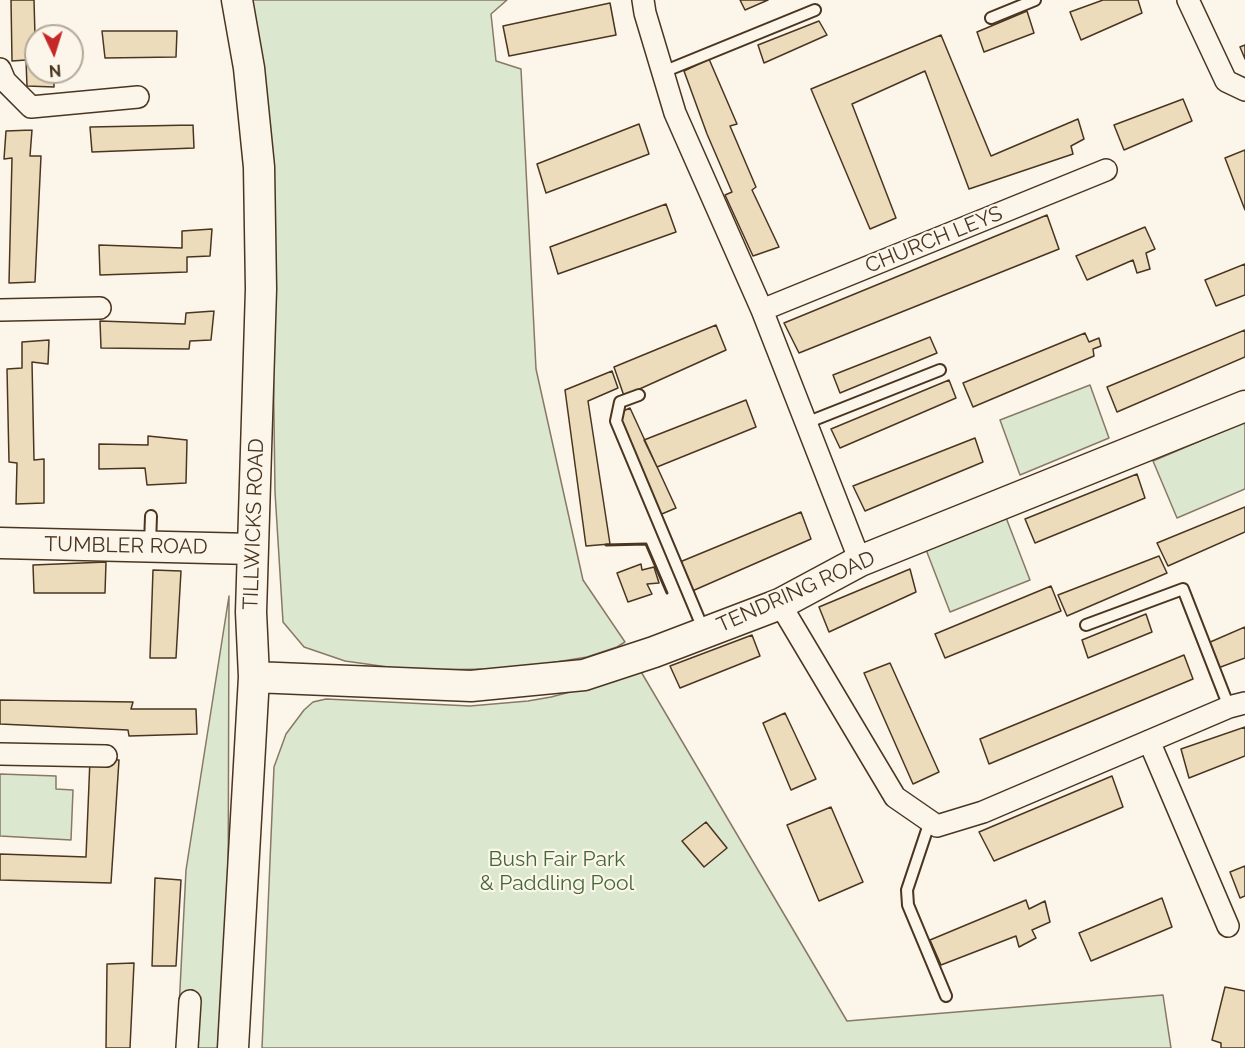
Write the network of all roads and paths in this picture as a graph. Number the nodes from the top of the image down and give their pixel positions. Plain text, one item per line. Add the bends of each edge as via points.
1 (237, 0) edge
2 (643, 0) edge
3 (1035, 0) edge
4 (1188, 0) edge
5 (815, 10) dead end
6 (991, 18) dead end
7 (0, 69) edge
8 (663, 72) junction
9 (1245, 90) edge
10 (138, 97) dead end
11 (1106, 170) dead end
12 (100, 308) dead end
13 (762, 309) junction
14 (0, 310) edge
15 (940, 370) dead end
16 (639, 395) dead end
17 (1245, 406) edge
18 (806, 423) junction
19 (151, 516) dead end
20 (0, 543) edge
21 (150, 547) junction
22 (252, 549) junction
23 (860, 561) junction
24 (780, 604) junction
25 (1086, 625) dead end
26 (704, 633) junction
27 (254, 677) junction
28 (1237, 705) edge
29 (1149, 741) junction
30 (0, 754) edge
31 (106, 756) dead end
32 (930, 821) junction
33 (1228, 926) dead end
34 (946, 996) dead end
35 (190, 1001) dead end
36 (188, 1048) edge
37 (233, 1048) edge

1 - 22 street, TILLWICKS ROAD via 249,68 258,167 261,289
2 - 8 street
3 - 6 lane
4 - 9 street via 1226,81
5 - 8 lane
7 - 10 street via 5,81 31,107
8 - 13 street via 675,113
11 - 13 street, CHURCH LEYS
12 - 14 street
13 - 18 street
15 - 18 lane
16 - 26 lane via 620,402 616,421
17 - 23 street, TENDRING ROAD
18 - 23 street
19 - 21 lane
20 - 21 street, TUMBLER ROAD
21 - 22 street, TUMBLER ROAD
22 - 27 street, TILLWICKS ROAD
23 - 24 street, TENDRING ROAD
24 - 26 street, TENDRING ROAD
24 - 32 street via 895,797
25 - 28 lane via 1183,589
26 - 27 street, TENDRING ROAD via 584,675 471,686
27 - 37 street, TILLWICKS ROAD
28 - 29 street
29 - 32 street via 983,812 937,826
29 - 33 street
30 - 31 street
32 - 34 lane via 907,890 908,905
35 - 36 street

